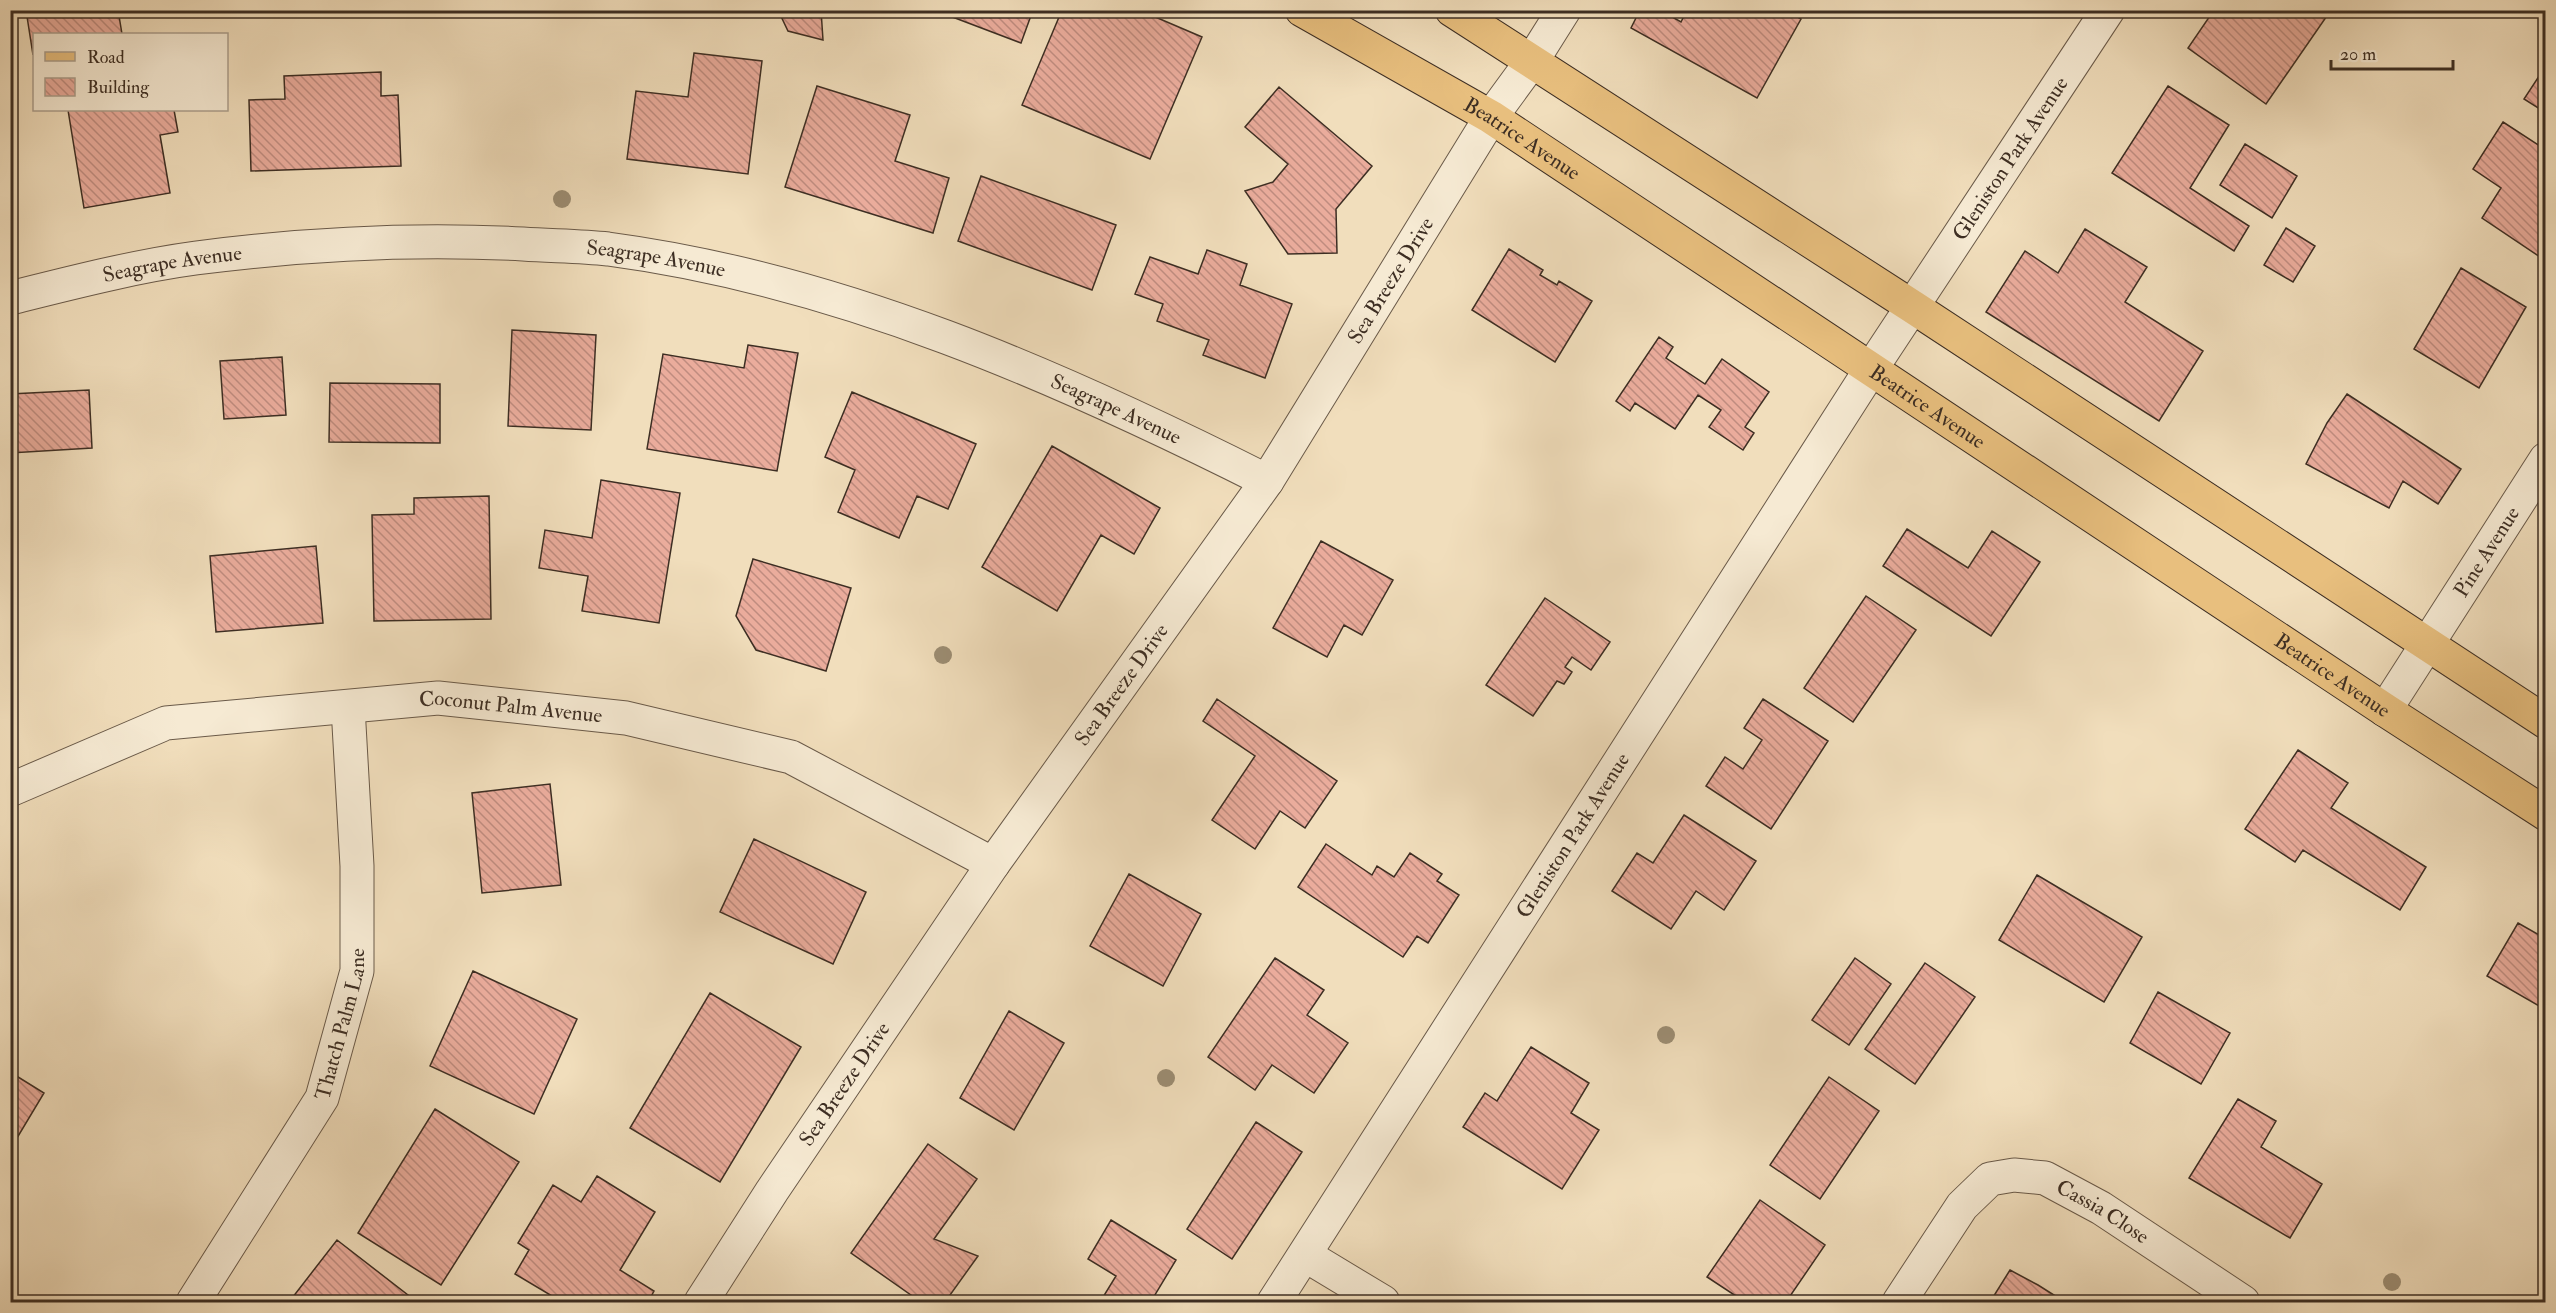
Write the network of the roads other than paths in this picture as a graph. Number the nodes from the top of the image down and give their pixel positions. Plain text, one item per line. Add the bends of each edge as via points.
1 (1302, 10) edge
2 (1452, 10) edge
3 (1564, 10) edge
4 (2108, 10) edge
5 (1532, 61) junction
6 (1491, 117) junction
7 (10, 298) edge
8 (1913, 307) junction
9 (1871, 369) junction
10 (2546, 459) edge
11 (1267, 480) junction
12 (2425, 645) junction
13 (348, 707) junction
14 (2385, 710) junction
15 (2546, 722) edge
16 (10, 790) edge
17 (2546, 814) edge
18 (993, 864) junction
19 (1305, 1255) junction
20 (193, 1302) edge
21 (701, 1302) edge
22 (1274, 1302) edge
23 (1383, 1302) edge
24 (1899, 1302) edge
25 (2243, 1302) edge

1 - 6 main road, Beatrice Avenue
2 - 5 main road
3 - 5 street, Sea Breeze Drive
4 - 8 street, Gleniston Park Avenue
5 - 6 street, Sea Breeze Drive
5 - 8 main road
6 - 9 main road, Beatrice Avenue
6 - 11 street, Sea Breeze Drive
7 - 11 street, Seagrape Avenue via 194,258 326,245 458,241 607,249 739,273 870,309 1095,398
8 - 9 street, Gleniston Park Avenue
8 - 12 main road
9 - 14 main road, Beatrice Avenue
9 - 19 street, Gleniston Park Avenue
10 - 12 street, Pine Avenue
11 - 18 street, Sea Breeze Drive
12 - 14 street, Pine Avenue
12 - 15 main road
13 - 16 street, Coconut Palm Avenue via 166,723
13 - 18 street, Coconut Palm Avenue via 438,698 626,718 791,757
13 - 20 street, Thatch Palm Lane via 357,866 357,971 322,1098
14 - 17 main road, Beatrice Avenue
18 - 21 street, Sea Breeze Drive
19 - 22 street, Gleniston Park Avenue
19 - 23 street
24 - 25 street, Cassia Close via 1962,1206 1990,1179 2014,1175 2045,1178 2101,1208

